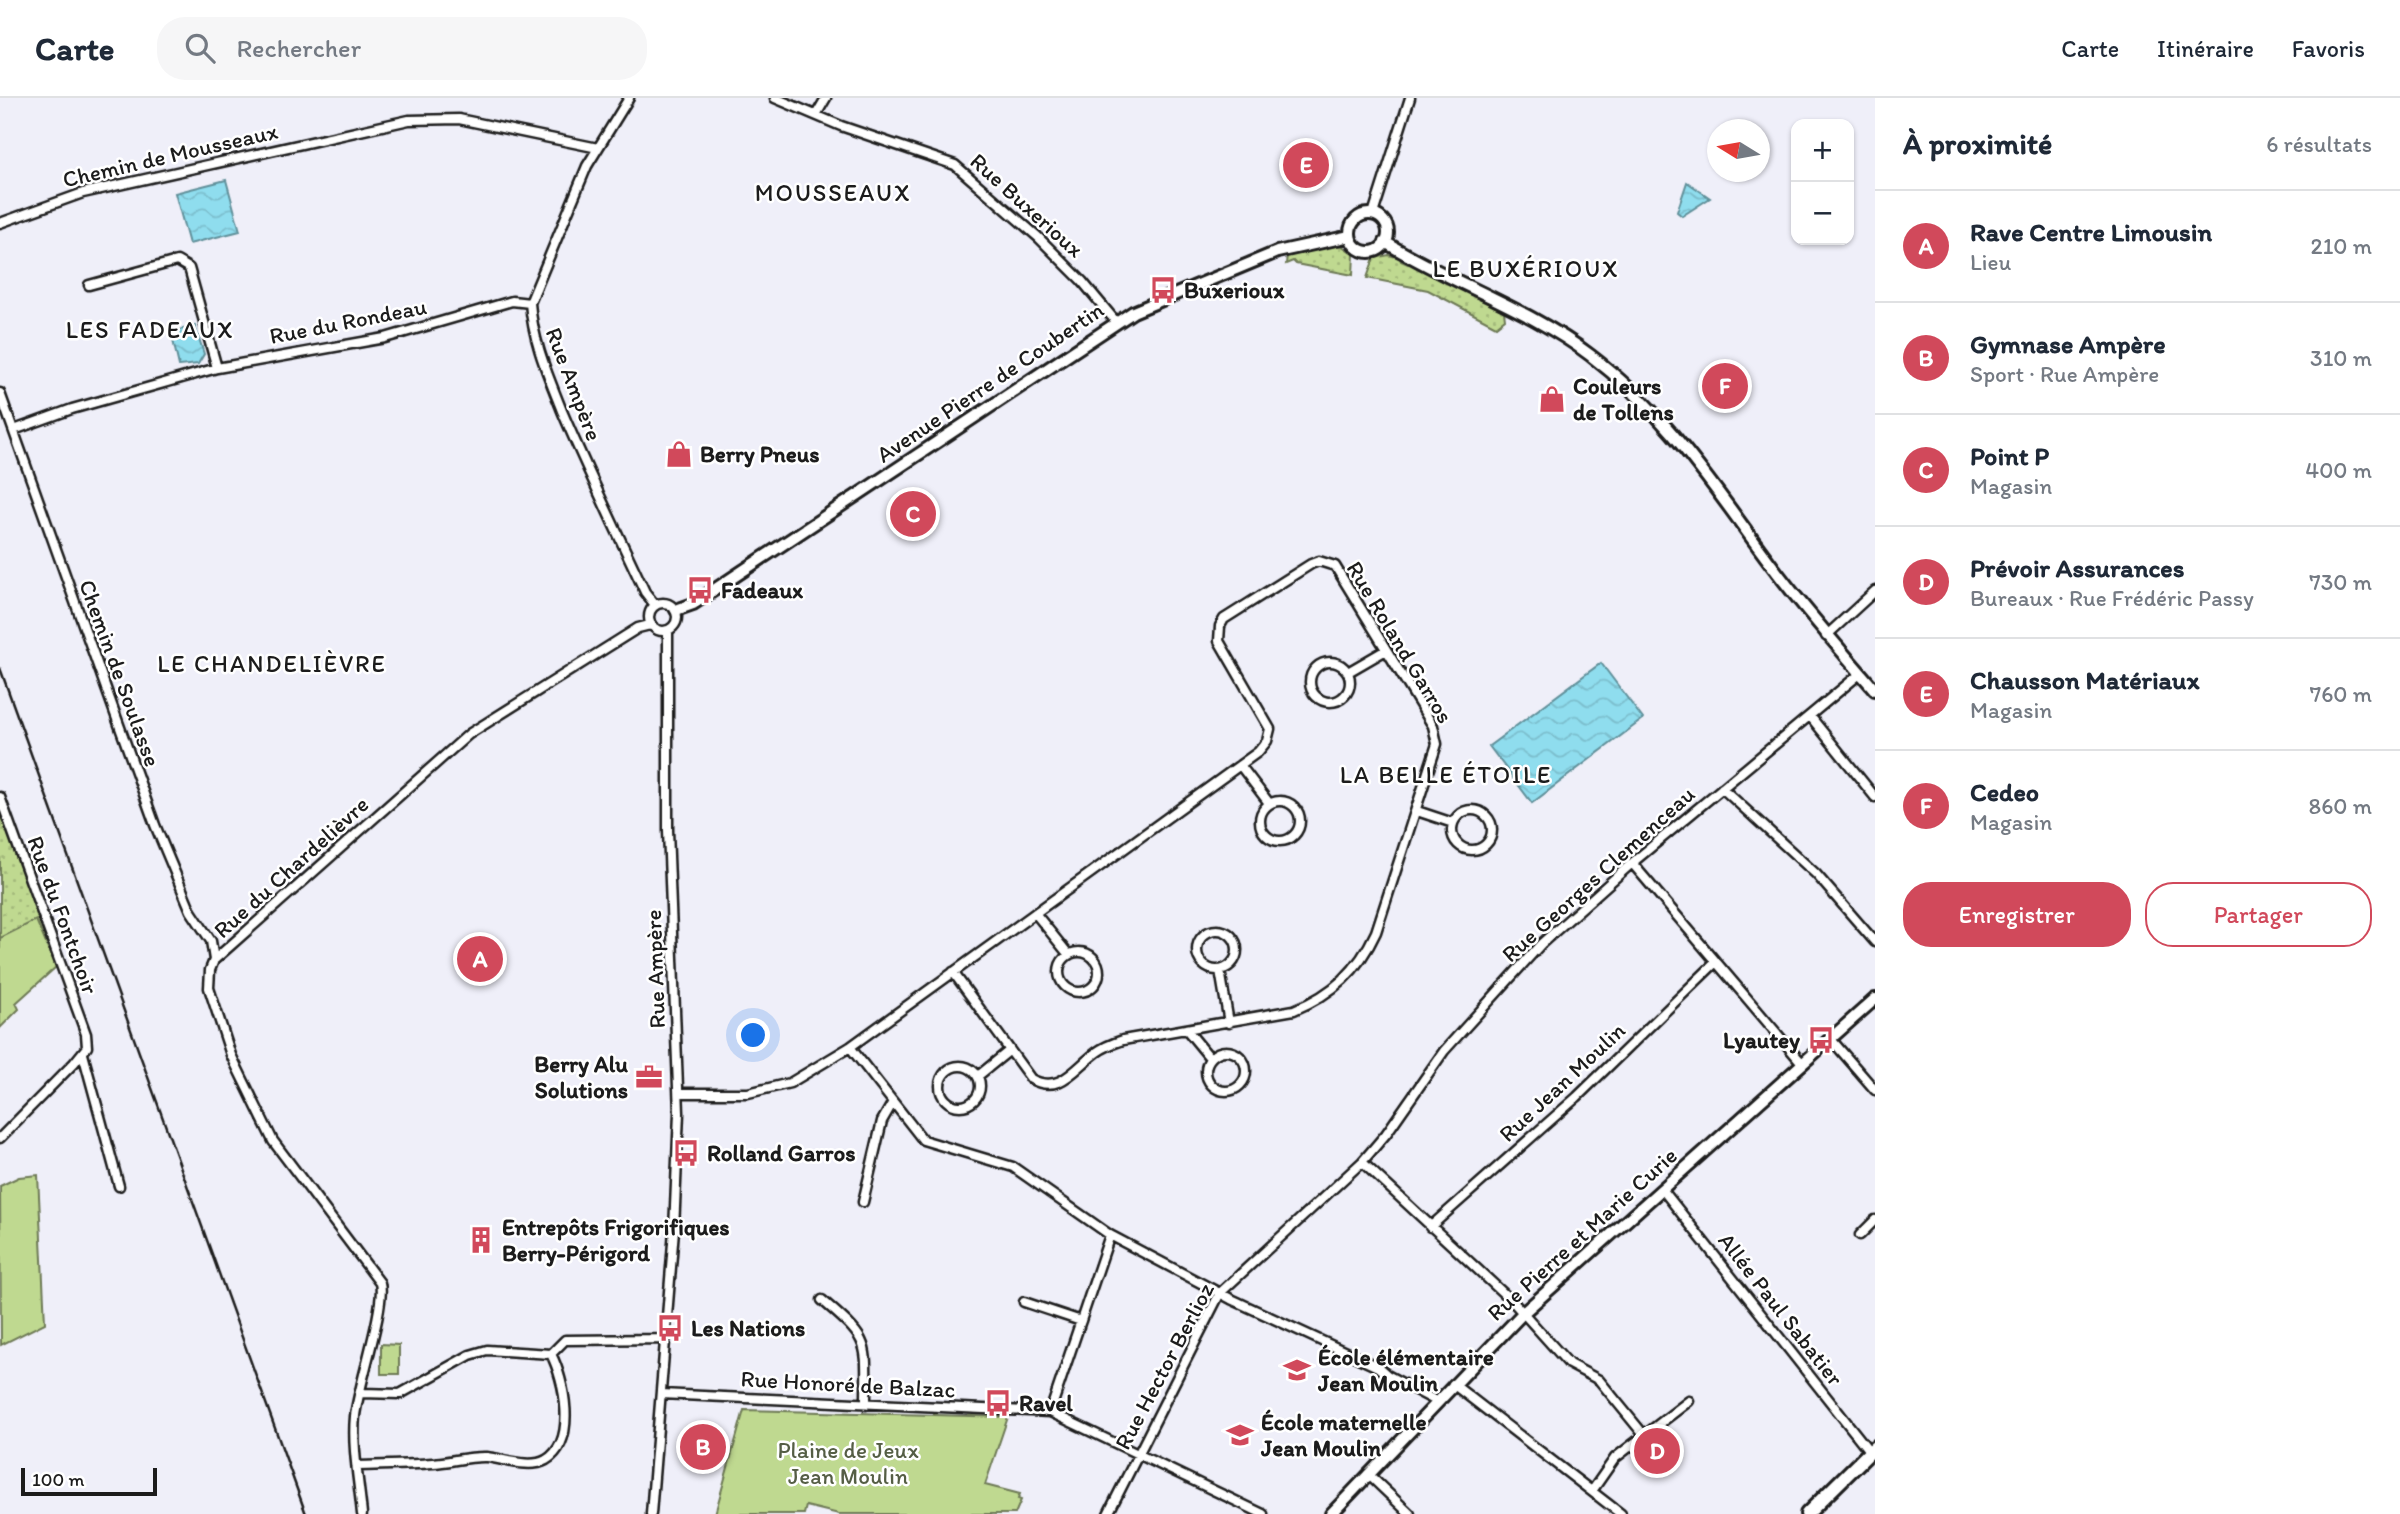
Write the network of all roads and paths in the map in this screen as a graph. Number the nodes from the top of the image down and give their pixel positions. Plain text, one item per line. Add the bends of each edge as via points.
1 (629, 98) edge
2 (775, 98) edge
3 (826, 98) edge
4 (1410, 98) edge
5 (816, 115) junction
6 (598, 148) junction
7 (1373, 214) junction
8 (0, 223) edge
9 (1350, 236) junction
10 (1385, 242) junction
11 (89, 285) dead end
12 (530, 303) junction
13 (1117, 323) junction
14 (217, 368) junction
15 (0, 393) edge
16 (14, 430) junction
17 (1875, 591) edge
18 (655, 605) junction
19 (676, 610) junction
20 (650, 625) junction
21 (668, 631) junction
22 (1826, 636) junction
23 (1386, 650) junction
24 (1348, 672) junction
25 (1861, 673) junction
26 (1875, 690) edge
27 (1810, 716) junction
28 (1240, 765) junction
29 (1722, 788) junction
30 (0, 797) edge
31 (1875, 797) edge
32 (1269, 803) junction
33 (1417, 811) junction
34 (1453, 823) junction
35 (1632, 863) junction
36 (1035, 913) junction
37 (1875, 943) edge
38 (1069, 955) junction
39 (214, 960) junction
40 (1716, 962) junction
41 (1220, 970) junction
42 (953, 972) junction
43 (1875, 999) edge
44 (1229, 1023) junction
45 (1187, 1030) junction
46 (1830, 1038) junction
47 (849, 1047) junction
48 (85, 1050) junction
49 (1010, 1050) junction
50 (1210, 1058) junction
51 (1802, 1063) junction
52 (978, 1076) junction
53 (1875, 1090) edge
54 (679, 1093) junction
55 (892, 1102) junction
56 (0, 1138) edge
57 (1362, 1162) junction
58 (119, 1186) dead end
59 (1662, 1189) junction
60 (863, 1202) dead end
61 (1875, 1220) edge
62 (1430, 1227) junction
63 (1110, 1235) junction
64 (1860, 1235) dead end
65 (1220, 1293) junction
66 (822, 1300) dead end
67 (1024, 1302) dead end
68 (1523, 1314) junction
69 (1081, 1321) junction
70 (665, 1339) junction
71 (551, 1353) junction
72 (1453, 1384) junction
73 (362, 1392) junction
74 (661, 1394) junction
75 (1436, 1401) junction
76 (1689, 1401) dead end
77 (866, 1405) junction
78 (1051, 1412) junction
79 (1644, 1435) junction
80 (1872, 1450) edge
81 (1138, 1454) junction
82 (357, 1466) junction
83 (1368, 1474) junction
84 (1592, 1491) junction
85 (362, 1514) edge
86 (651, 1514) edge
87 (1108, 1514) edge
88 (1263, 1514) edge
89 (1331, 1514) edge
90 (1410, 1514) edge
91 (1621, 1514) edge
92 (1807, 1514) edge

1 - 6 street, Rue Ampère
2 - 5 street, Rue Buxerioux
3 - 5 street
4 - 7 street
5 - 13 street, Rue Buxerioux via 955,164 1082,281
6 - 8 street, Chemin de Mousseaux via 459,119 409,120 83,193
6 - 12 street, Rue Ampère
7 - 9 street via 1356,219
7 - 10 street via 1386,225
9 - 10 street via 1365,252 1377,250
9 - 13 street, Avenue Pierre de Coubertin via 1266,257 1149,303
10 - 22 street via 1572,342 1613,374 1668,424
11 - 14 street via 177,261 185,263
12 - 14 street, Rue du Rondeau via 512,301 385,338
12 - 18 street, Rue Ampère via 540,356 584,464
13 - 19 street, Avenue Pierre de Coubertin via 693,604
14 - 16 street, Rue du Rondeau
15 - 16 street, Chemin de Soulasse
16 - 39 street, Chemin de Soulasse via 155,825 191,912 211,941
17 - 22 street
18 - 19 street via 669,604
18 - 20 street via 649,612
19 - 21 street via 677,620
20 - 21 street
20 - 39 street, Rue du Chardelièvre via 638,628 469,734
21 - 54 street, Rue Ampère via 668,830
22 - 25 street
23 - 24 street
23 - 28 street, Rue Roland Garros via 1335,566 1326,562 1311,564 1224,620 1219,641 1270,729 1267,741
23 - 33 street, Rue Roland Garros via 1436,736 1436,753
24 - 24 street via 1333,662 1320,664 1311,675 1313,692 1324,701 1339,701 1351,684
25 - 26 street
25 - 27 street, Rue Georges Clemenceau
27 - 29 street, Rue Georges Clemenceau
27 - 31 street
28 - 32 street
28 - 36 street, Rue Roland Garros
29 - 35 street, Rue Georges Clemenceau
29 - 37 street via 1816,874
30 - 48 street, Rue du Fontchoir via 86,1034
32 - 32 street via 1261,814 1262,831 1273,840 1288,840 1300,823 1297,811 1282,801
33 - 34 street
33 - 44 street, Rue Roland Garros via 1377,932 1345,980 1294,1010
34 - 34 street via 1456,842 1465,849 1480,849 1490,840 1492,826 1481,812 1462,812
35 - 40 street
35 - 57 street, Rue Georges Clemenceau via 1541,944 1444,1051
36 - 38 street
36 - 42 street, Rue Roland Garros
38 - 38 street via 1060,965 1062,983 1072,991 1087,991 1097,982 1097,962 1081,952
39 - 73 street, Rue du Chardelièvre via 209,988 231,1055 273,1141 380,1283 382,1298 362,1370
40 - 51 street
40 - 62 street, Rue Jean Moulin via 1577,1097
41 - 41 street via 1235,960 1237,946 1232,935 1214,930 1202,936 1198,954 1206,966
41 - 44 street
42 - 47 street, Rue Roland Garros
42 - 49 street, Rue Roland Garros
43 - 46 street, Rue Pierre et Marie Curie
44 - 45 street, Rue Roland Garros
45 - 49 street, Rue Roland Garros via 1108,1045 1053,1085 1031,1080
45 - 50 street
46 - 51 street, Rue Pierre et Marie Curie
46 - 53 street
47 - 54 street, Rue Roland Garros via 790,1083 748,1093
47 - 55 street
48 - 56 street
48 - 58 street, Rue du Fontchoir
49 - 52 street
50 - 50 street via 1206,1076 1212,1086 1227,1091 1240,1086 1246,1073 1240,1056 1222,1051
51 - 59 street, Rue Pierre et Marie Curie
52 - 52 street via 962,1066 950,1069 941,1079 943,1097 954,1105 968,1105 981,1089
54 - 70 street, Rue Ampère
55 - 60 street via 882,1121
55 - 63 street via 923,1140 1013,1167
57 - 62 street
57 - 65 street, Rue Hector Berlioz
59 - 68 street, Rue Pierre et Marie Curie
59 - 80 street, Allée Paul Sabatier
61 - 64 street
62 - 68 street
63 - 65 street
63 - 69 street
65 - 75 street via 1378,1367
65 - 81 street, Rue Hector Berlioz
66 - 77 street via 858,1331 866,1349
67 - 69 street
68 - 72 street, Rue Pierre et Marie Curie
68 - 79 street via 1569,1364 1599,1380
69 - 78 street
70 - 71 street via 565,1340
70 - 74 street, Rue Ampère
71 - 73 street via 487,1350 400,1394
71 - 82 street via 566,1401 561,1436 546,1460 484,1457
72 - 75 street, Rue Pierre et Marie Curie
72 - 84 street
73 - 82 street, Rue du Chardelièvre via 355,1413
74 - 77 street, Rue Honoré de Balzac
74 - 86 street, Rue Ampère
75 - 83 street, Rue Pierre et Marie Curie
76 - 79 street
77 - 78 street, Rue Honoré de Balzac
78 - 81 street, Rue Honoré de Balzac
79 - 84 street via 1615,1458
80 - 92 main road
81 - 87 street, Rue Hector Berlioz
81 - 88 street, Rue Honoré de Balzac
82 - 85 street, Rue du Chardelièvre
83 - 89 street, Rue Pierre et Marie Curie
83 - 90 street
84 - 91 street

